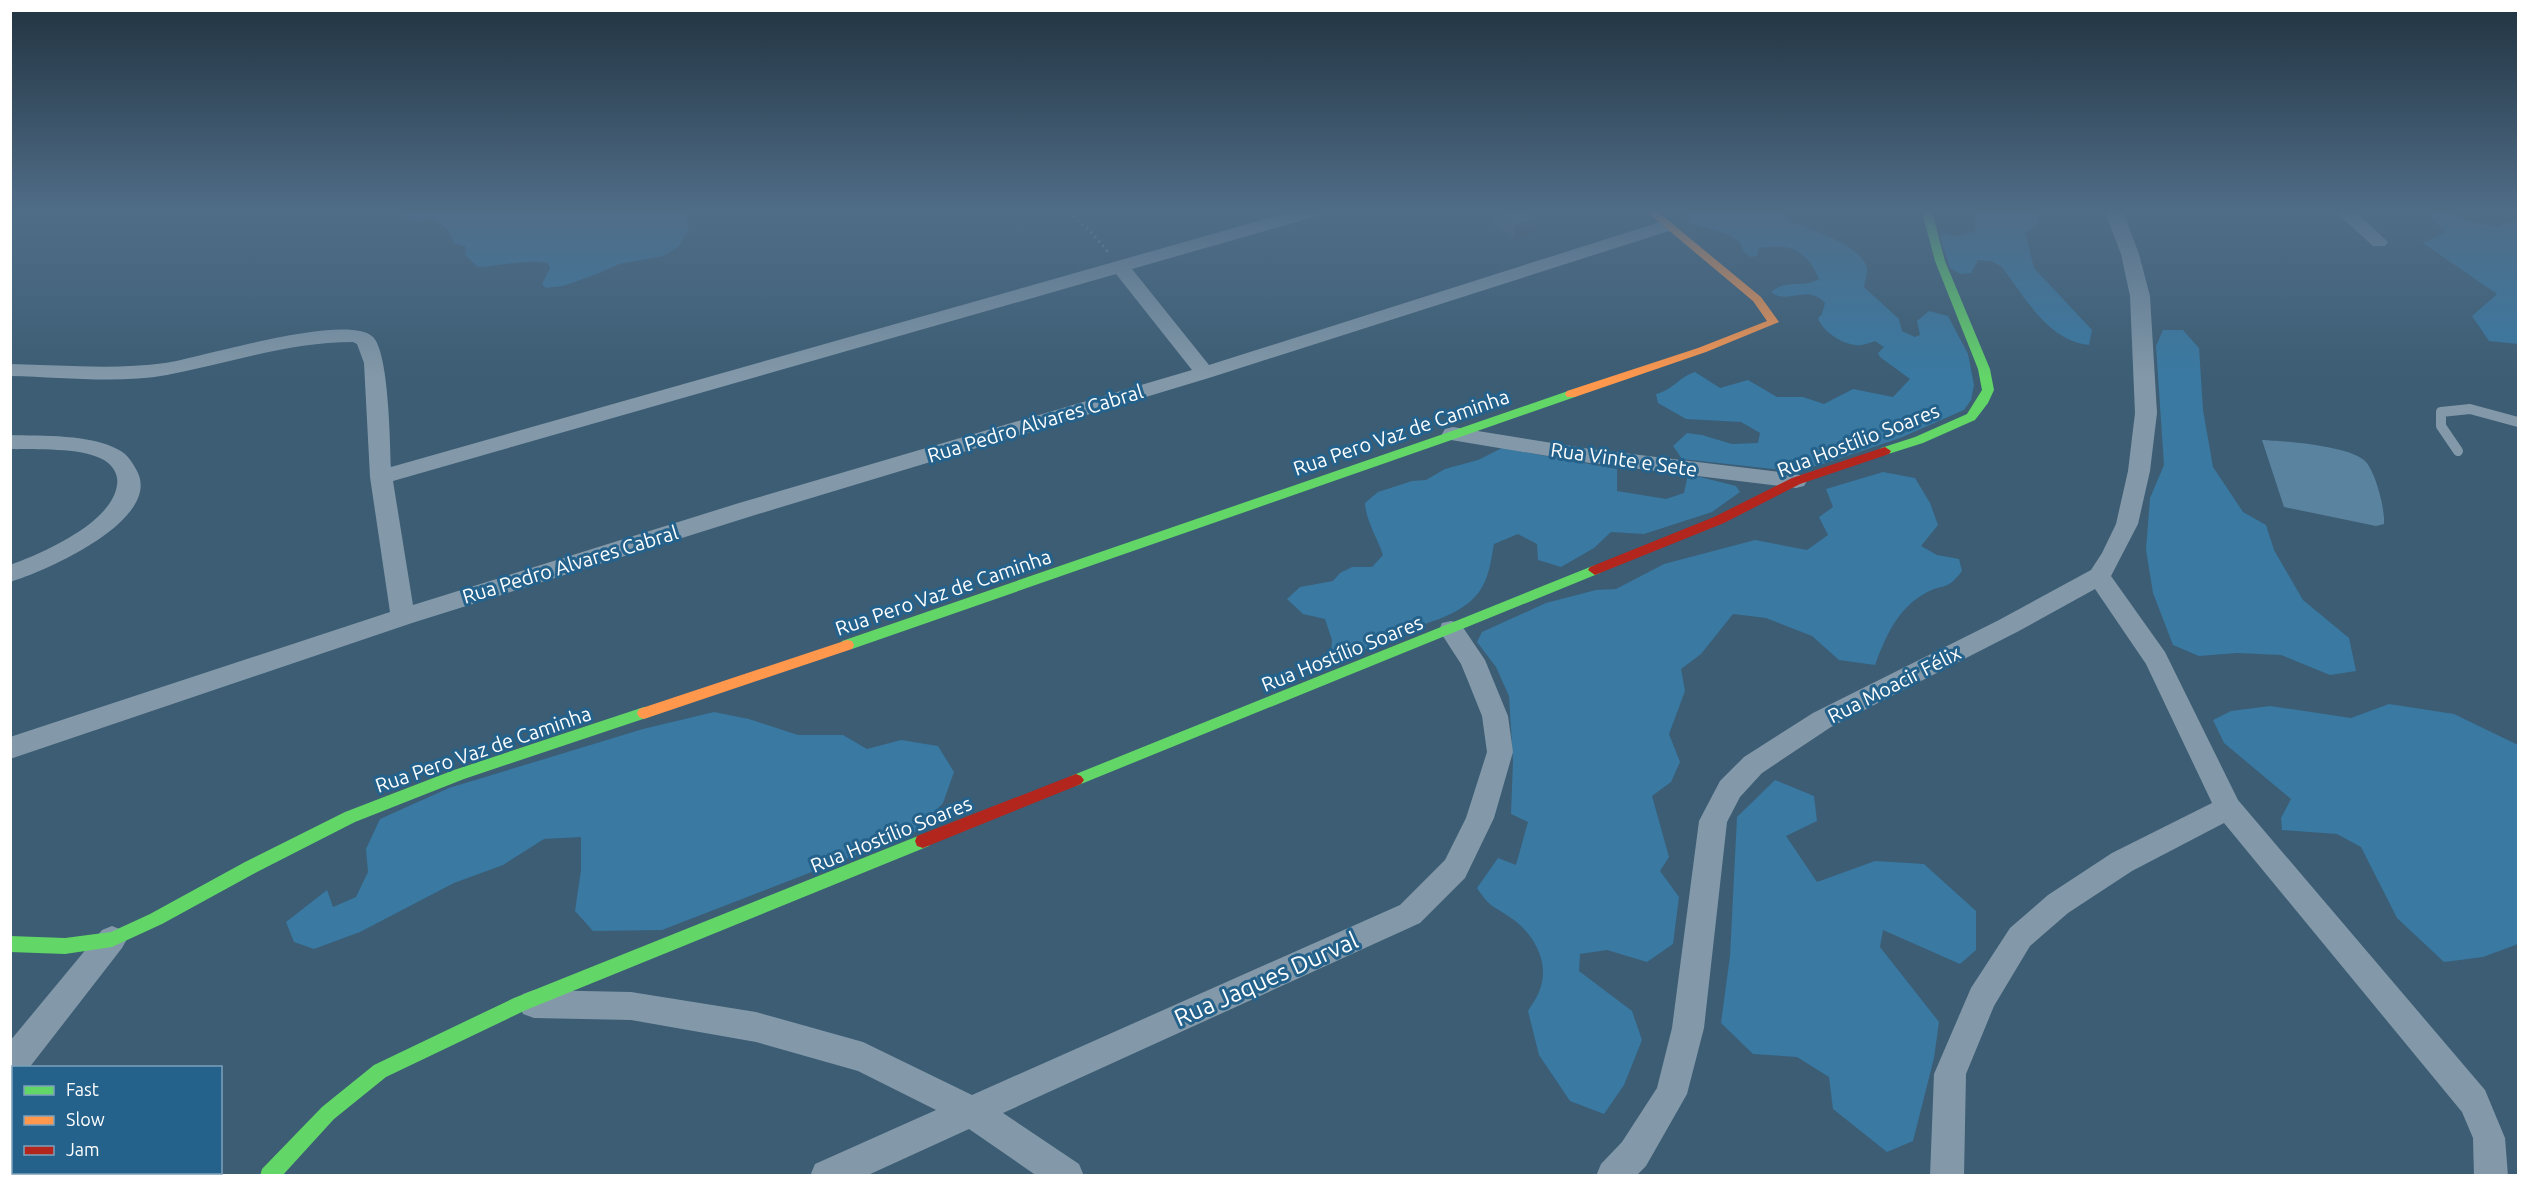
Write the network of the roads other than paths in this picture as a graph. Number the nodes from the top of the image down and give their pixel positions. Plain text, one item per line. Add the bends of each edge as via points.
1 (1119, 267) edge
2 (1120, 267) edge
3 (1516, 267) edge
4 (1718, 267) edge
5 (1943, 267) edge
6 (2133, 267) edge
7 (10, 370) edge
8 (1205, 373) junction
9 (2518, 422) edge
10 (1453, 434) junction
11 (10, 442) edge
12 (2458, 451) dead end
13 (381, 477) junction
14 (1796, 481) junction
15 (10, 574) edge
16 (2099, 576) junction
17 (404, 617) junction
18 (1451, 630) junction
19 (10, 748) edge
20 (2228, 808) junction
21 (112, 939) junction
22 (10, 944) edge
23 (520, 1004) junction
24 (10, 1066) edge
25 (971, 1111) junction
26 (269, 1176) edge
27 (827, 1176) edge
28 (1067, 1176) edge
29 (1613, 1176) edge
30 (1947, 1176) edge
31 (2491, 1176) edge

1 - 13 street
2 - 8 street
3 - 8 street, Rua Pedro Alvares Cabral
4 - 10 street, Rua Pero Vaz de Caminha via 1757,299 1773,322
5 - 14 street, Rua Hostílio Soares via 1984,369 1988,390 1982,403 1971,417 1919,440
6 - 16 street, Rua Moacir Félix via 2140,296 2146,414 2127,524
7 - 13 street via 165,369 300,339 357,336 366,341 374,363
8 - 17 street, Rua Pedro Alvares Cabral via 735,512
9 - 12 lane via 2475,409 2441,412 2441,426
10 - 14 street, Rua Vinte e Sete via 1590,456
10 - 21 street, Rua Pero Vaz de Caminha via 788,666 459,774 350,818
11 - 15 street via 81,446 111,454 127,471 130,485 122,505 104,525
13 - 17 street
14 - 18 street, Rua Hostílio Soares via 1719,520
16 - 20 street via 2156,659
16 - 29 street, Rua Moacir Félix via 1822,720 1753,765 1730,789 1713,821 1688,1028 1671,1094 1634,1154
17 - 19 street, Rua Pedro Alvares Cabral
18 - 23 street, Rua Hostílio Soares
18 - 25 street, Rua Jaques Durval via 1472,660 1495,716 1500,752 1480,818 1455,869 1410,914
20 - 30 street via 2122,862 2058,904 2020,937 1982,998 1950,1074
20 - 31 street via 2474,1101 2488,1138
21 - 22 street via 65,946
21 - 24 street
23 - 25 street via 631,1006 756,1027 863,1057
23 - 26 street, Rua Hostílio Soares via 380,1071 328,1113
25 - 27 street, Rua Jaques Durval
25 - 28 street

